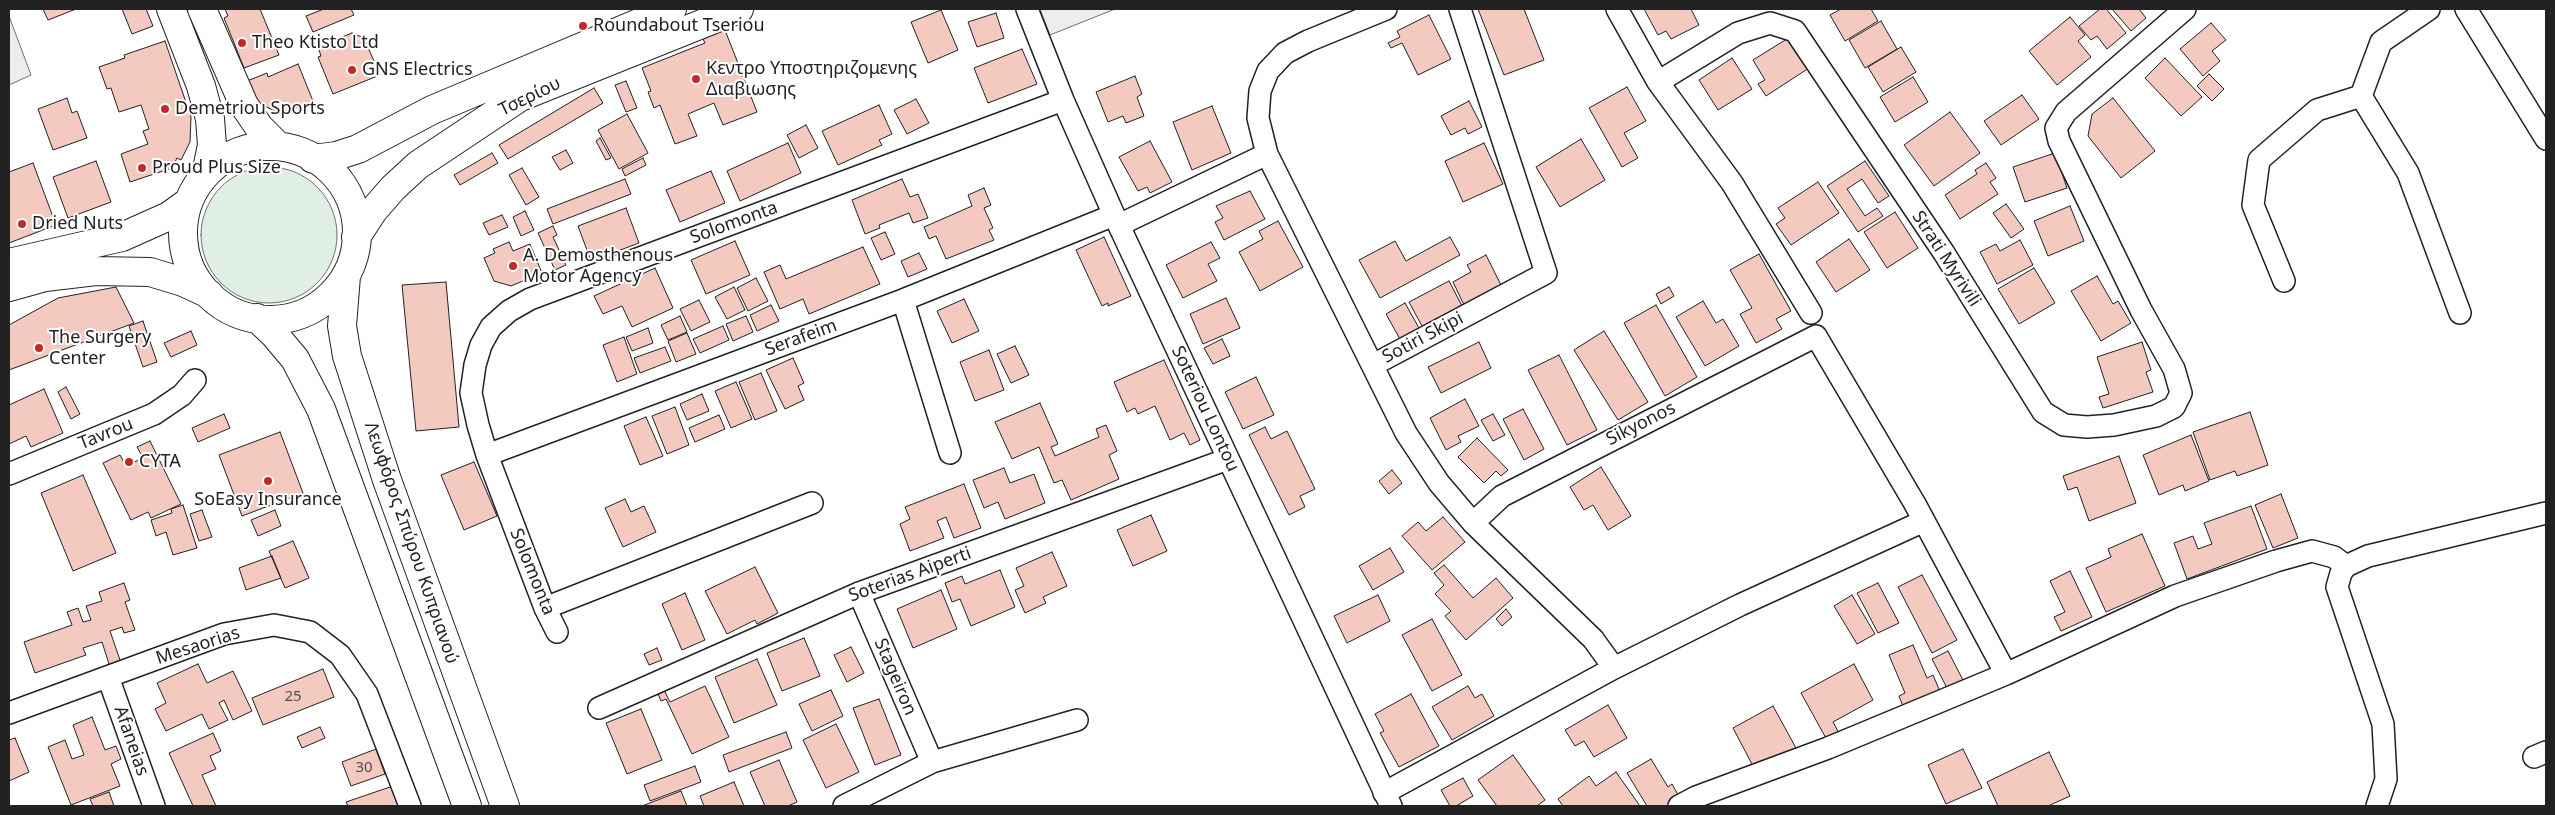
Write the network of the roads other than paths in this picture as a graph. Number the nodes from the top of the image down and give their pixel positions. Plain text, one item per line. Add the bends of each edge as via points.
1 (171, 9) edge
2 (202, 9) edge
3 (672, 9) edge
4 (739, 9) edge
5 (1027, 9) edge
6 (1386, 9) edge
7 (1460, 9) edge
8 (1617, 9) edge
9 (2185, 9) edge
10 (2429, 9) edge
11 (2466, 9) edge
12 (1658, 82) junction
13 (2361, 96) junction
14 (1063, 100) junction
15 (2546, 139) edge
16 (278, 146) junction
17 (1267, 154) junction
18 (314, 159) junction
19 (206, 174) junction
20 (187, 203) junction
21 (1117, 220) junction
22 (356, 237) junction
23 (9, 263) edge
24 (346, 276) junction
25 (2284, 281) dead end
26 (9, 287) edge
27 (209, 294) junction
28 (903, 300) junction
29 (1811, 313) dead end
30 (2460, 313) dead end
31 (257, 318) junction
32 (1373, 365) junction
33 (195, 380) dead end
34 (950, 453) dead end
35 (486, 455) junction
36 (1228, 459) junction
37 (9, 474) edge
38 (812, 503) dead end
39 (2546, 513) edge
40 (1924, 521) junction
41 (1473, 523) junction
42 (2346, 566) junction
43 (859, 593) junction
44 (545, 608) junction
45 (557, 632) dead end
46 (1614, 668) junction
47 (2006, 674) junction
48 (108, 676) junction
49 (599, 708) dead end
50 (9, 713) edge
51 (1077, 720) dead end
52 (932, 762) junction
53 (1387, 800) edge
54 (1692, 803) edge
55 (154, 806) edge
56 (410, 806) edge
57 (467, 806) edge
58 (505, 806) edge
59 (844, 806) edge
60 (2377, 806) edge

1 - 19 main road via 201,86 210,119 212,145
2 - 16 main road via 244,105
3 - 18 main road, Τσερίου via 432,110 358,149
4 - 22 main road, Τσερίου via 520,97 418,165 393,188
5 - 14 street, Soteriou Lontou
6 - 17 street via 1308,41 1285,54 1268,71 1260,91 1258,118
7 - 32 street, Sotiri Skipi via 1546,273
8 - 12 street
9 - 12 street, Strati Myrivili via 2066,112 2056,128 2059,142 2141,310 2174,369 2181,393 2174,406 2156,416 2114,425 2064,425 2043,412 1944,253 1795,31 1770,23 1738,32
10 - 13 street via 2382,42
11 - 15 street
12 - 29 street via 1732,183
13 - 25 street via 2316,110 2258,160 2253,205
13 - 30 street via 2408,174
14 - 21 street, Soteriou Lontou
14 - 35 street, Solomonta via 530,299 509,311 491,327 475,365 471,393
16 - 18 main road
16 - 19 main road via 250,148 223,159
17 - 21 street, Serafeim
17 - 32 street
18 - 22 main road via 330,170 347,193 356,220
19 - 20 main road
20 - 23 main road via 169,216 122,238
20 - 27 main road via 182,232 187,260 200,286
21 - 28 street, Serafeim
21 - 36 street, Soteriou Lontou
22 - 24 main road via 356,248
24 - 31 main road via 328,298 304,314 276,320
24 - 58 main road, Λεωφόρος Σπύρου Κυπριανού via 342,326 347,356 387,480
26 - 27 main road via 45,277 96,271 150,272
27 - 31 main road via 221,306 248,318
28 - 34 street
28 - 35 street, Serafeim
31 - 57 main road, Λεωφόρος Σπύρου Κυπριανού via 294,359 321,409
32 - 41 street, Sotiri Skipi via 1406,433 1439,482
33 - 37 street, Tavrou via 182,395 154,414
35 - 44 street, Solomonta
36 - 43 street, Soterias Aiperti
36 - 53 street, Soteriou Lontou
38 - 44 street
39 - 42 street via 2368,556
40 - 41 street, Sikyonos via 1816,336 1502,496
40 - 46 street
40 - 47 street
41 - 46 street, Sotiri Skipi via 1593,639
42 - 47 street via 2334,557 2312,551 2276,560 2175,596
42 - 60 street via 2337,587 2383,724 2386,779
43 - 49 street, Soterias Aiperti
43 - 52 street, Stageiron
44 - 45 street, Solomonta
46 - 53 street
47 - 54 street
48 - 50 street, Mesaorias
48 - 55 street, Afaneias
48 - 56 street, Mesaorias via 224,634 274,625 310,632 340,655 367,694
51 - 52 street
52 - 59 street

